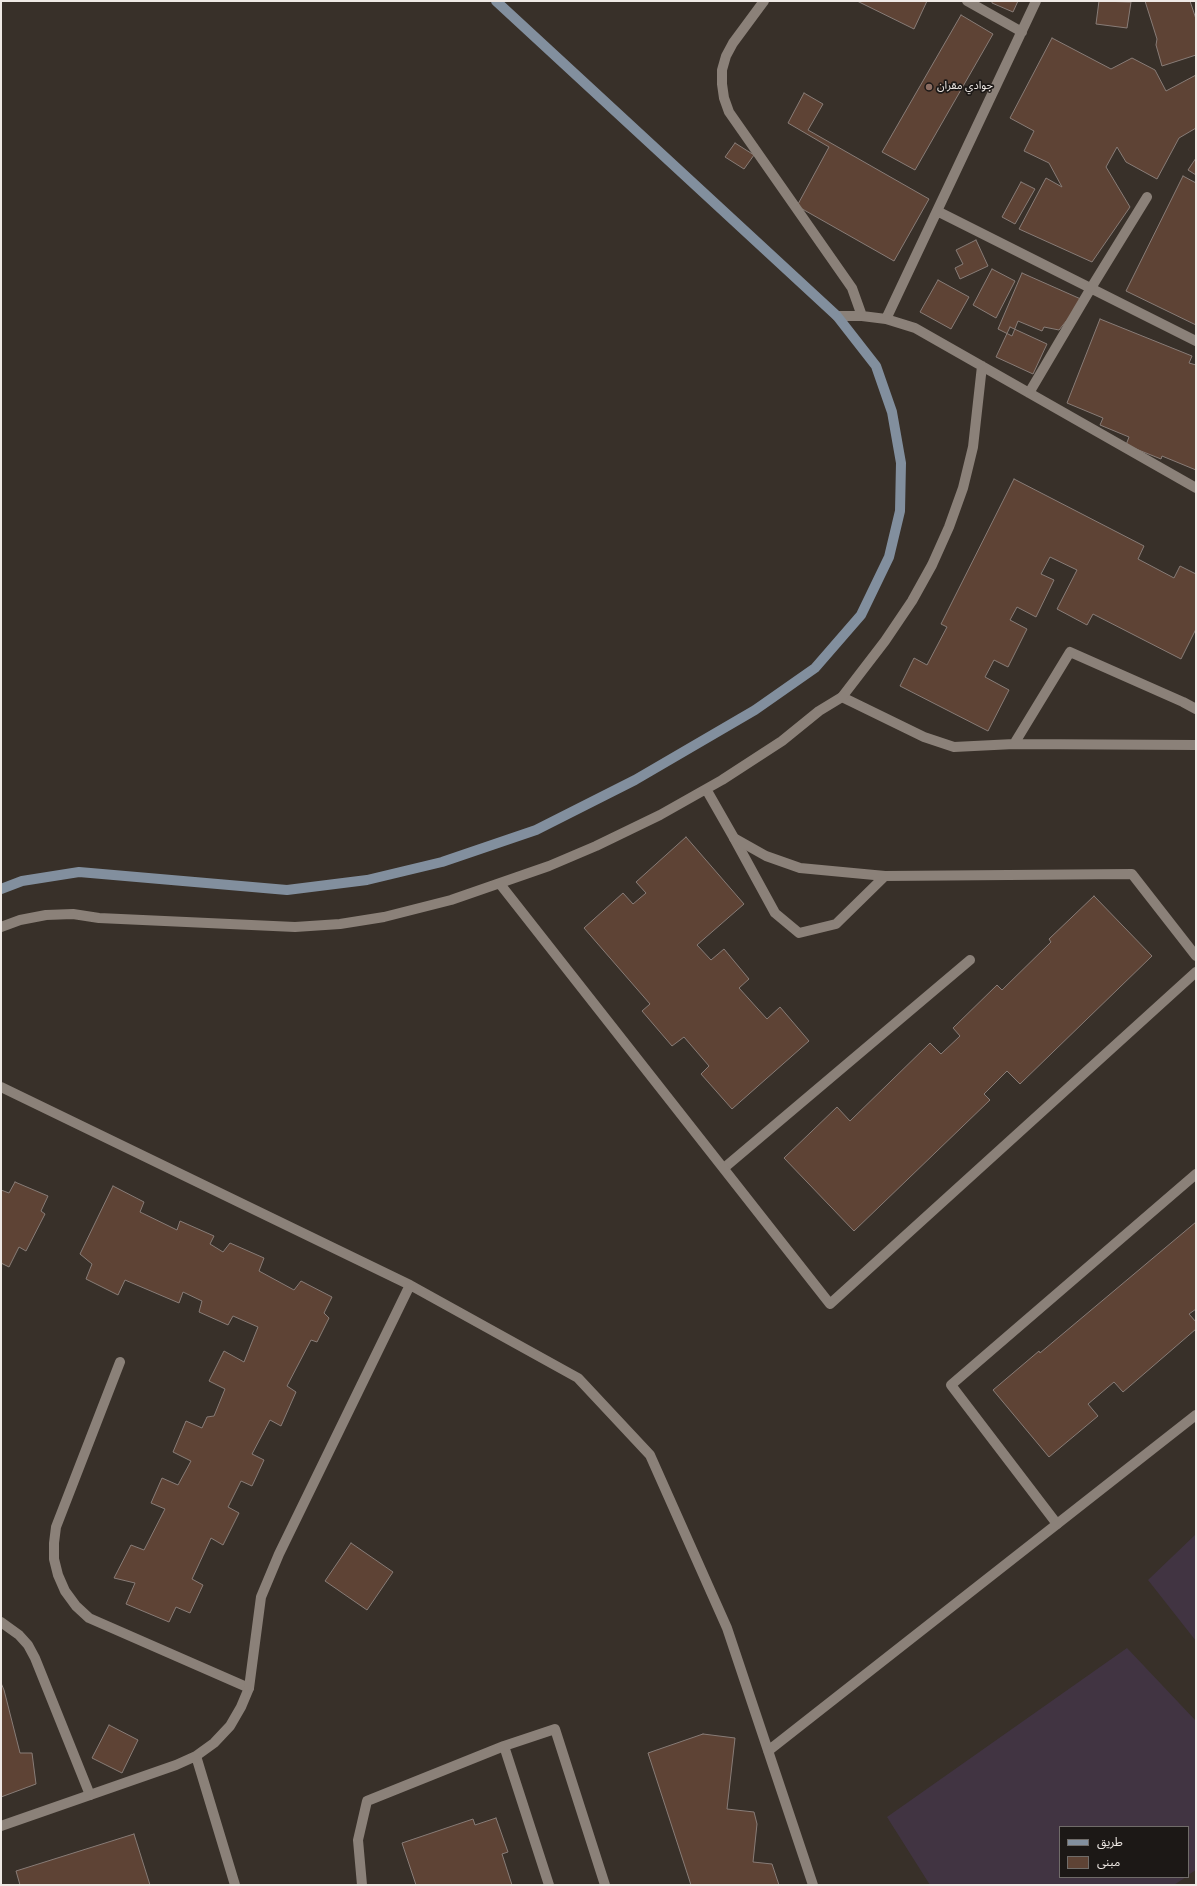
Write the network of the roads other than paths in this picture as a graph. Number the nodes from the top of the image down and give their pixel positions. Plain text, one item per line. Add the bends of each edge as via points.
1 (496, 1) edge
2 (764, 1) edge
3 (968, 1) edge
4 (1036, 1) edge
5 (1022, 32) junction
6 (1147, 197) dead end
7 (938, 211) junction
8 (1091, 288) junction
9 (837, 316) junction
10 (862, 316) junction
11 (886, 319) junction
12 (1196, 341) edge
13 (982, 366) junction
14 (1029, 393) junction
15 (1196, 488) edge
16 (842, 697) junction
17 (1196, 709) edge
18 (1014, 744) junction
19 (1196, 745) edge
20 (706, 789) junction
21 (734, 838) junction
22 (885, 876) junction
23 (500, 884) junction
24 (1, 889) edge
25 (1, 927) edge
26 (1196, 956) edge
27 (970, 960) dead end
28 (1196, 972) edge
29 (1, 1087) edge
30 (724, 1168) junction
31 (1196, 1174) edge
32 (410, 1285) junction
33 (120, 1362) dead end
34 (1196, 1415) edge
35 (1057, 1524) junction
36 (1, 1622) edge
37 (249, 1688) junction
38 (504, 1746) junction
39 (768, 1751) junction
40 (196, 1756) junction
41 (90, 1795) junction
42 (1, 1826) edge
43 (235, 1885) edge
44 (362, 1885) edge
45 (548, 1885) edge
46 (605, 1885) edge
47 (813, 1885) edge

1 - 9 main road
2 - 10 street via 726,56 722,70 724,98 729,112 852,288
3 - 5 street
4 - 5 street
5 - 7 street
6 - 8 street
7 - 8 street
7 - 11 street
8 - 12 street
8 - 14 street
9 - 10 street
9 - 24 main road via 876,366 892,412 901,463 900,511 889,557 861,615 814,668 755,710 635,780 536,830 442,862 367,880 287,890 80,872 22,880
10 - 11 street
11 - 13 street via 915,328
13 - 14 street
13 - 16 street via 973,447 963,488 949,527 912,601
14 - 15 street
16 - 18 street via 924,737 954,747
16 - 20 street via 819,711 782,741
17 - 18 street via 1070,652
18 - 19 street
20 - 21 street
20 - 23 street via 596,846
21 - 22 street via 766,856 800,868
21 - 22 street via 775,913 799,933 836,924
22 - 26 street via 1132,874
23 - 25 street via 418,910 340,924 295,927 46,914
23 - 30 street
27 - 30 street
28 - 30 street via 830,1304
29 - 32 street
31 - 35 street via 951,1385
32 - 37 street via 261,1597
32 - 39 street via 578,1378 650,1455 727,1628
33 - 37 street via 56,1527 54,1559 58,1575 65,1591 89,1618
34 - 35 street
35 - 39 street
36 - 41 street via 19,1635 35,1658
37 - 40 street via 230,1726 214,1743
38 - 44 street via 367,1801 358,1840
38 - 45 street
38 - 46 street via 555,1729
39 - 47 street
40 - 41 street
40 - 43 street
41 - 42 street

